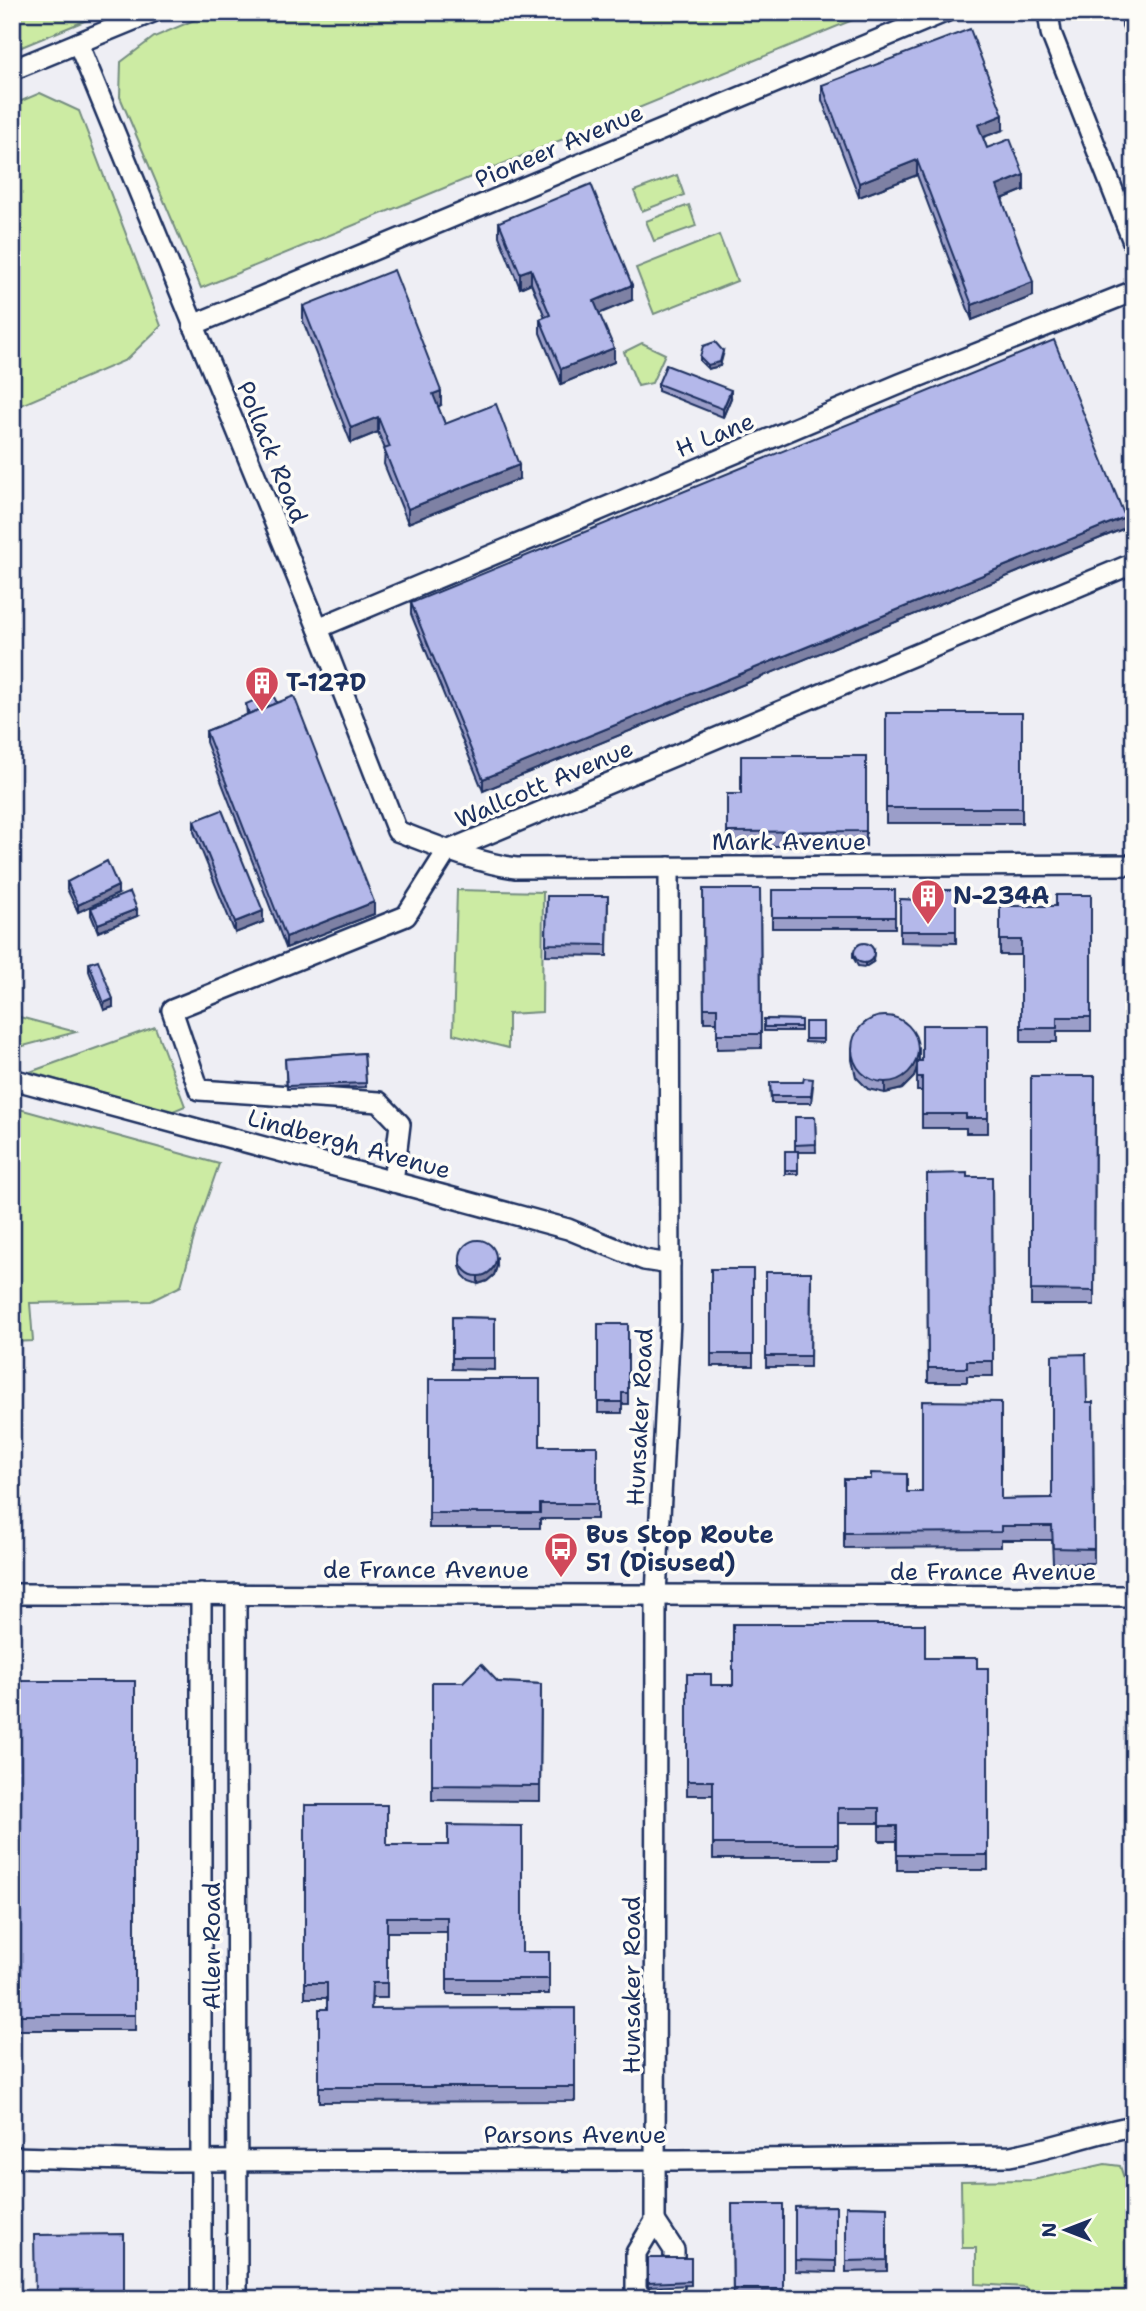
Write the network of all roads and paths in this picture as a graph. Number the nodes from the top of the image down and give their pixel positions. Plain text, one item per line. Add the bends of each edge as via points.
1 (153, 12) edge
2 (945, 12) edge
3 (1048, 12) edge
4 (78, 43) junction
5 (12, 70) edge
6 (1134, 244) edge
7 (1134, 291) edge
8 (193, 325) junction
9 (1134, 563) edge
10 (318, 628) junction
11 (447, 850) junction
12 (1134, 865) edge
13 (669, 867) junction
14 (12, 1079) edge
15 (393, 1182) junction
16 (670, 1264) junction
17 (12, 1594) edge
18 (201, 1594) junction
19 (236, 1594) junction
20 (656, 1595) junction
21 (1134, 1596) edge
22 (1134, 2126) edge
23 (12, 2157) edge
24 (201, 2160) junction
25 (237, 2160) junction
26 (655, 2160) junction
27 (655, 2221) junction
28 (674, 2262) edge
29 (201, 2299) edge
30 (237, 2299) edge
31 (644, 2299) edge

1 - 4 street
2 - 8 street, Pioneer Avenue
3 - 6 street via 1051,33
4 - 5 street
4 - 8 street, Pollack Road
7 - 10 street, H Lane
8 - 10 street, Pollack Road
9 - 11 street, Wallcott Avenue
10 - 11 street, Pollack Road via 397,831
11 - 13 street, Mark Avenue via 516,868
11 - 15 street, Wallcott Avenue via 406,916 172,1010 199,1090 379,1102 400,1124
12 - 13 street, Mark Avenue
13 - 16 street, Hunsaker Road
14 - 15 street, Lindbergh Avenue
15 - 16 street, Lindbergh Avenue via 568,1228 643,1259
16 - 20 street, Hunsaker Road
17 - 18 street, de France Avenue
18 - 19 street, de France Avenue
18 - 24 street, Allen Road
19 - 20 street, de France Avenue
19 - 25 street, Allen Road
20 - 21 street, de France Avenue
20 - 26 street, Hunsaker Road
22 - 26 street, Parsons Avenue via 1010,2156
23 - 24 street, Parsons Avenue
24 - 25 street, Parsons Avenue
24 - 29 street, Allen Road
25 - 26 street, Parsons Avenue
25 - 30 street, Allen Road
26 - 27 street, Hunsaker Road
27 - 28 street via 674,2250
27 - 31 street via 636,2253 636,2291

